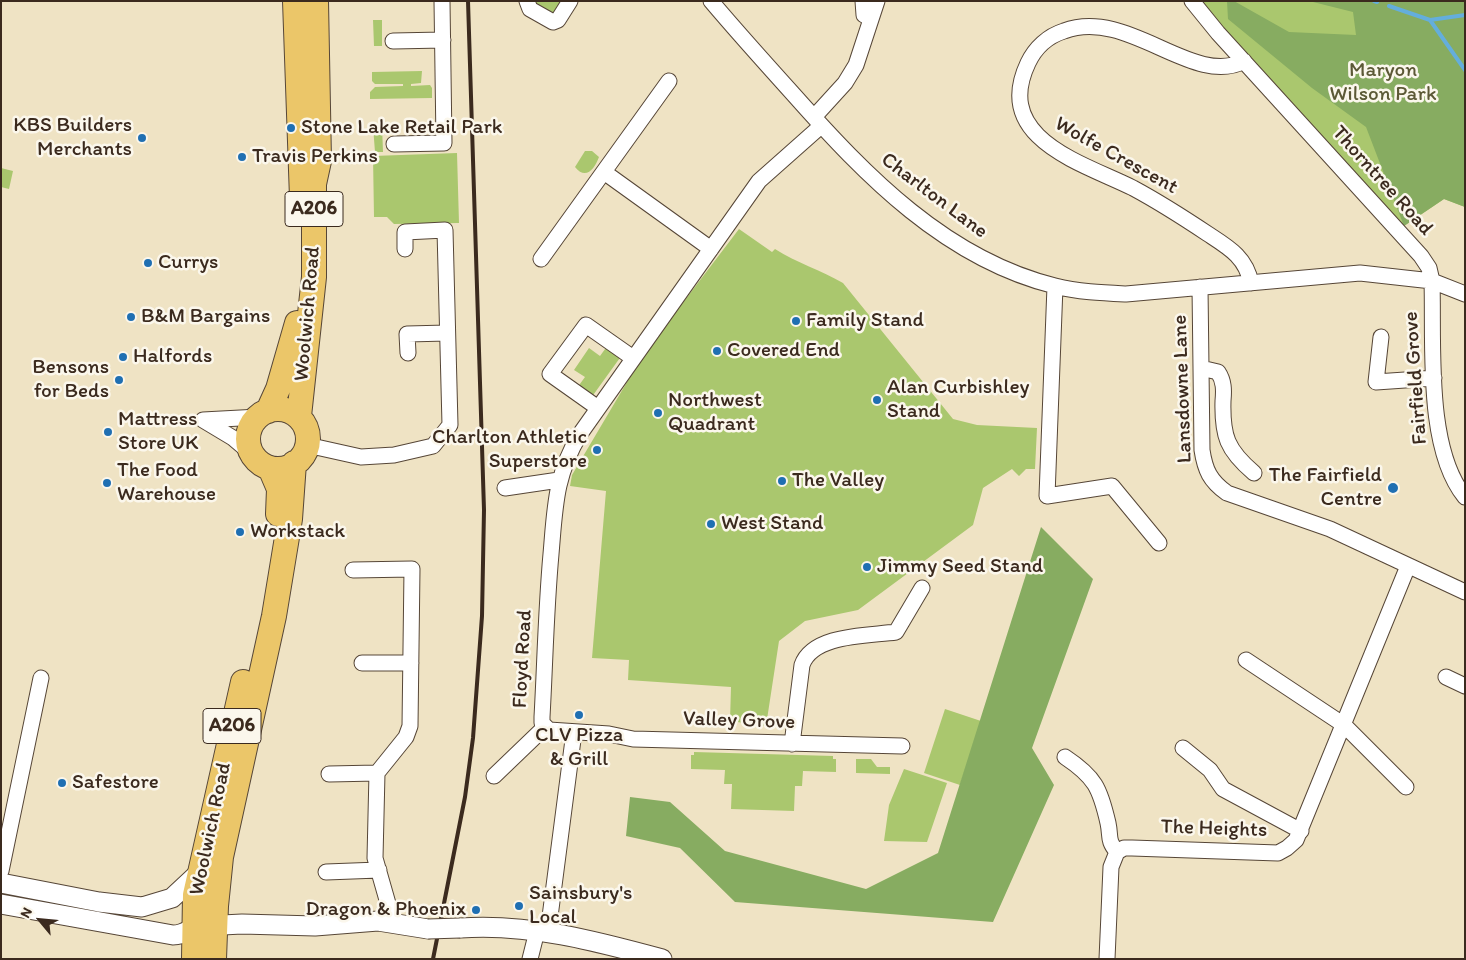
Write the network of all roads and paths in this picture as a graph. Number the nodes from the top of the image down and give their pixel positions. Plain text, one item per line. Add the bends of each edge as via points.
1 (295, 1) edge
2 (316, 1) edge
3 (442, 1) edge
4 (528, 1) edge
5 (570, 1) edge
6 (711, 1) edge
7 (863, 1) edge
8 (877, 1) edge
9 (1192, 1) edge
10 (870, 18) junction
11 (443, 40) junction
12 (393, 41) dead end
13 (1244, 62) junction
14 (669, 81) dead end
15 (818, 122) junction
16 (394, 144) dead end
17 (604, 172) junction
18 (406, 249) dead end
19 (711, 249) junction
20 (541, 259) dead end
21 (1432, 282) junction
22 (1251, 283) junction
23 (1055, 286) junction
24 (1200, 287) junction
25 (1465, 294) edge
26 (447, 333) junction
27 (1381, 337) dead end
28 (408, 353) dead end
29 (633, 358) junction
30 (1201, 368) junction
31 (1434, 378) junction
32 (598, 408) junction
33 (264, 414) junction
34 (299, 416) junction
35 (301, 454) junction
36 (261, 461) junction
37 (1254, 473) dead end
38 (559, 480) junction
39 (504, 488) dead end
40 (1465, 497) edge
41 (1159, 543) dead end
42 (1408, 566) junction
43 (353, 570) dead end
44 (922, 588) dead end
45 (1465, 592) edge
46 (1246, 660) dead end
47 (362, 663) dead end
48 (411, 663) junction
49 (1446, 676) dead end
50 (42, 678) dead end
51 (1465, 686) edge
52 (1344, 725) junction
53 (545, 727) junction
54 (574, 732) junction
55 (792, 744) junction
56 (902, 746) dead end
57 (1183, 748) dead end
58 (1065, 757) dead end
59 (377, 773) junction
60 (329, 774) dead end
61 (494, 776) dead end
62 (1406, 787) dead end
63 (1301, 830) junction
64 (1117, 852) junction
65 (202, 870) junction
66 (379, 870) junction
67 (1, 871) edge
68 (326, 872) dead end
69 (1, 883) edge
70 (1, 904) edge
71 (389, 922) junction
72 (205, 926) junction
73 (542, 932) junction
74 (194, 959) edge
75 (214, 959) edge
76 (530, 959) edge
77 (662, 959) edge
78 (1107, 959) edge

1 - 33 main road, Woolwich Road / A206 via 303,277 301,307 294,342
2 - 34 main road, Woolwich Road / A206 via 320,161 314,184 314,277
3 - 11 street
4 - 5 street via 530,9 554,22
6 - 15 street, Charlton Lane
7 - 10 street via 864,15
8 - 10 street, Floyd Road
9 - 13 street, Thorntree Road
10 - 15 street, Floyd Road via 856,65
11 - 12 street
11 - 16 street via 444,143
13 - 21 street, Thorntree Road via 1422,256
13 - 22 street, Wolfe Crescent via 1234,67 1202,65 1124,32 1101,26 1084,26 1058,33 1038,47 1024,71 1020,96 1028,123 1043,142 1158,202 1218,240 1246,265
14 - 17 street
15 - 19 street, Floyd Road via 759,181
15 - 23 street, Charlton Lane via 890,195 939,232 980,257
17 - 19 street
17 - 20 street
18 - 26 street via 405,232 445,230
19 - 29 street, Floyd Road
21 - 22 street, Charlton Lane via 1360,273
21 - 25 street, Charlton Lane
21 - 31 street, Fairfield Grove
22 - 24 street, Charlton Lane
23 - 24 street, Charlton Lane via 1126,294
23 - 41 street via 1047,496 1112,486
24 - 30 street, Lansdowne Lane
26 - 28 street via 407,334
26 - 35 street via 450,425 433,446 394,455 361,457
27 - 31 street via 1376,382
29 - 32 street, Floyd Road
29 - 32 street via 586,324 550,374
30 - 37 street via 1218,372 1223,379 1223,430 1234,454
30 - 42 street, Lansdowne Lane via 1202,450 1209,477 1217,486 1227,493 1330,530
31 - 40 street, Fairfield Grove via 1442,456 1457,488
32 - 38 street, Floyd Road via 571,448
33 - 34 main road, Woolwich Road via 286,410
33 - 36 main road, Woolwich Road / A206 via 252,424 249,434 249,445
33 - 36 street via 203,420 233,438
34 - 35 main road, Woolwich Road / A206 via 305,426
35 - 36 main road via 279,469
35 - 72 main road, Woolwich Road / A206 via 274,616
36 - 65 main road, Woolwich Road / A206 via 279,489 279,509
38 - 39 street
38 - 53 street, Floyd Road via 544,642 542,718
42 - 45 street, Lansdowne Lane
42 - 52 street, The Heights
43 - 48 street via 412,569
44 - 55 street via 896,632 826,642 805,656
46 - 52 street
47 - 48 street
48 - 59 street via 410,726 406,737
49 - 51 street
50 - 67 street
52 - 62 street
52 - 63 street, The Heights
53 - 54 street, Floyd Road
53 - 61 street
54 - 55 street, Valley Grove via 633,739
54 - 73 street
55 - 56 street, Valley Grove
57 - 63 street, The Heights via 1210,770 1223,789
58 - 64 street via 1093,778 1109,825 1109,842
59 - 60 street
59 - 66 street via 375,858
63 - 64 street, The Heights via 1292,844 1278,852 1124,848
64 - 78 street via 1111,867
65 - 69 street via 172,898 142,907
65 - 72 main road, Woolwich Road / A206 via 195,895
66 - 68 street
66 - 71 street via 389,907
70 - 72 street via 161,934 180,934
71 - 72 street via 373,915 315,926
71 - 73 street, bridge via 422,929 489,926
72 - 74 main road, Woolwich Road / A206
72 - 75 main road, Woolwich Road / A206
73 - 76 street
73 - 77 street

